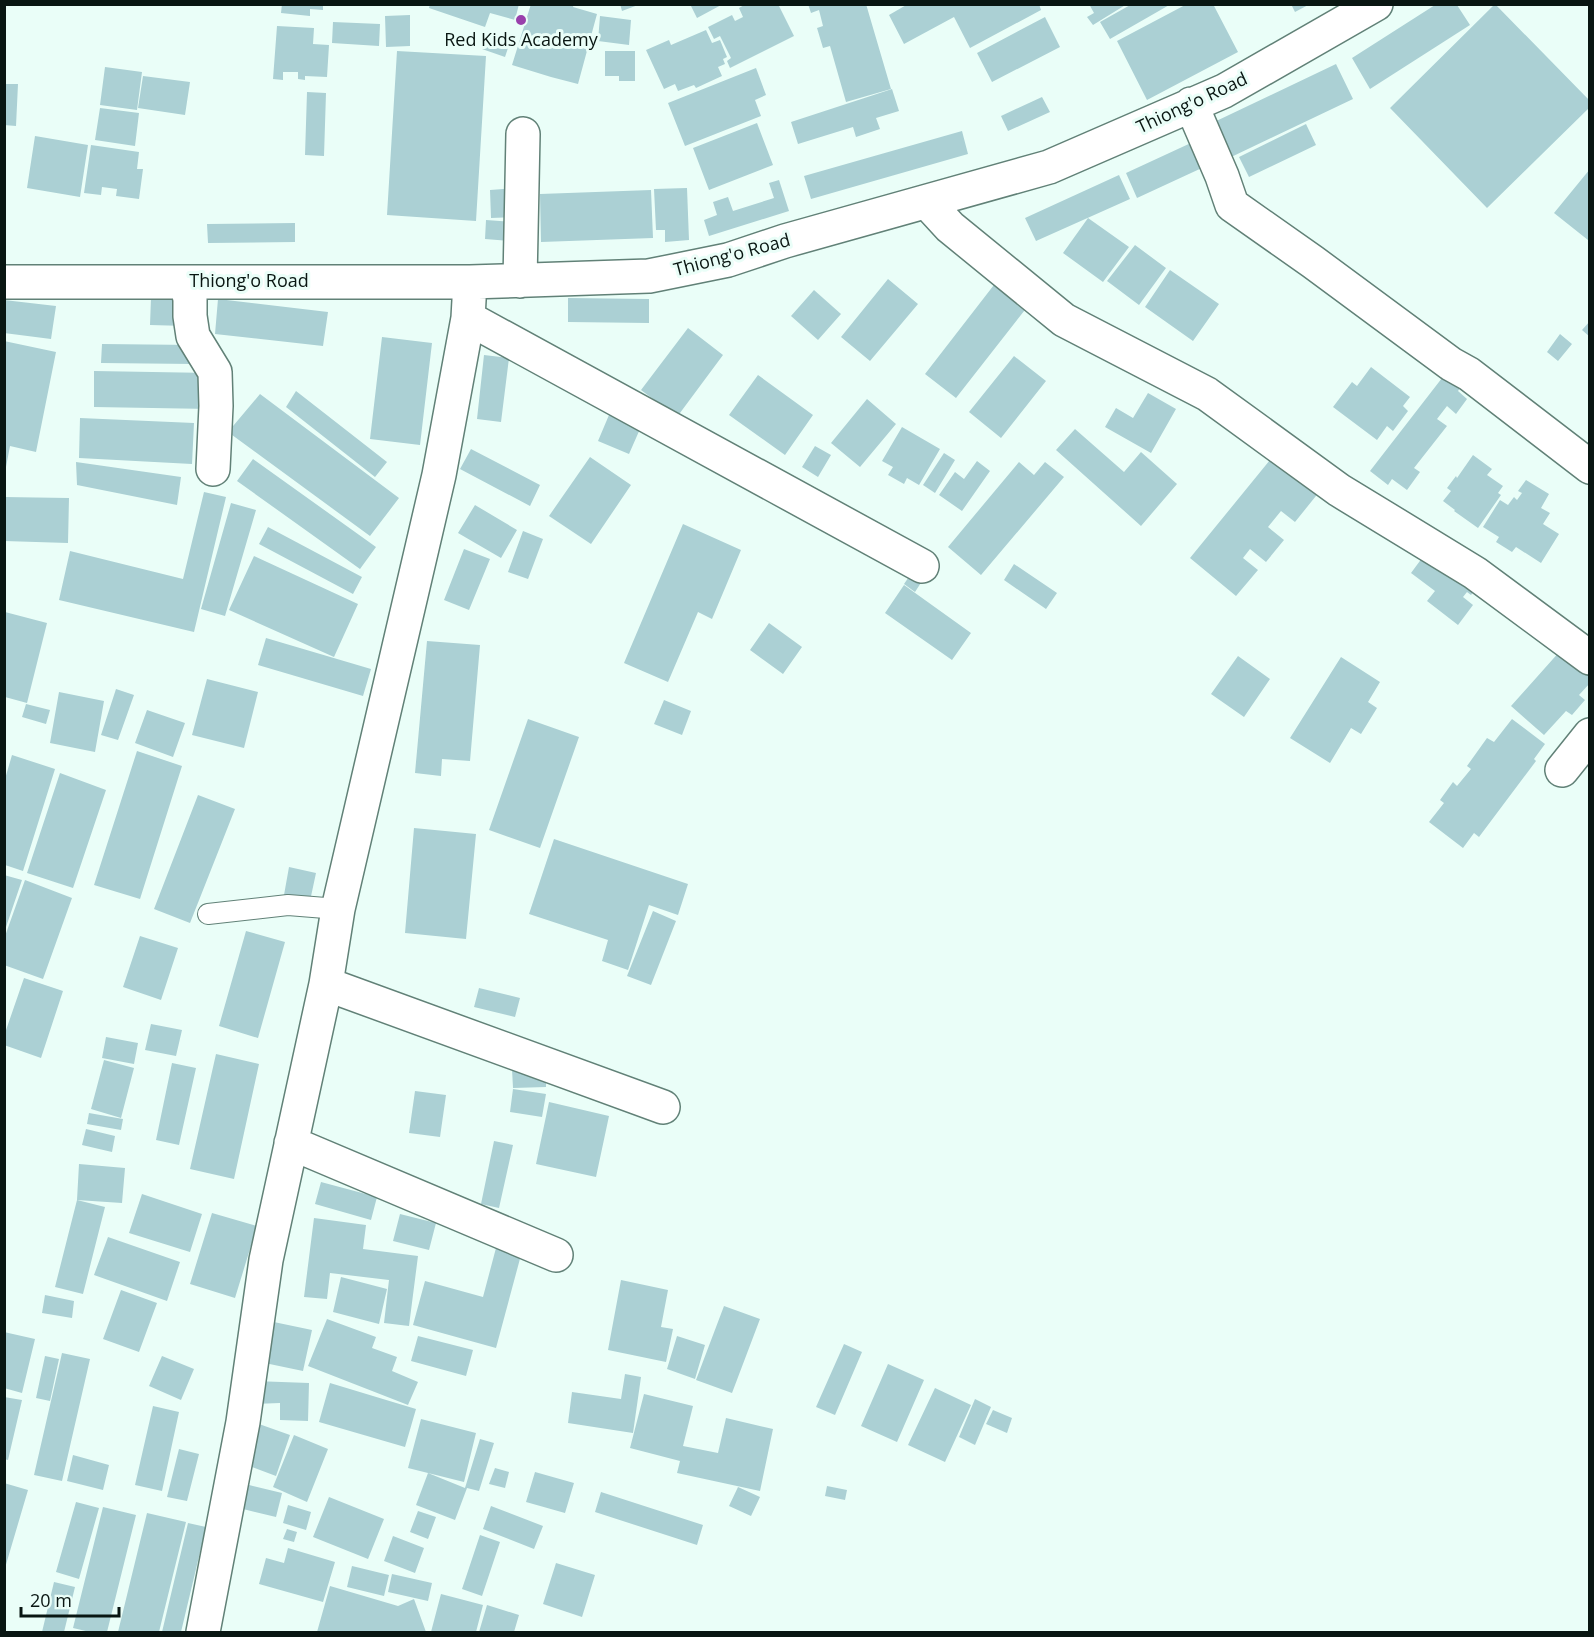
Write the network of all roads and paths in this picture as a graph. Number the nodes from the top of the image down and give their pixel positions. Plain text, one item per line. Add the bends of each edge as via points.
1 (1376, 4) edge
2 (1191, 104) junction
3 (523, 134) dead end
4 (927, 202) junction
5 (520, 281) junction
6 (4, 282) edge
7 (186, 282) junction
8 (470, 282) junction
9 (468, 318) junction
10 (1590, 467) edge
11 (213, 469) dead end
12 (921, 566) dead end
13 (1590, 658) edge
14 (1590, 735) edge
15 (1562, 770) dead end
16 (338, 909) junction
17 (208, 914) dead end
18 (326, 984) junction
19 (663, 1107) dead end
20 (291, 1143) junction
21 (556, 1255) dead end
22 (203, 1632) edge

1 - 2 street, Thiong'o Road via 1224,91
2 - 4 street, Thiong'o Road via 1049,167
2 - 10 street via 1232,205 1469,374
3 - 5 street
4 - 5 street, Thiong'o Road via 728,260 649,276
4 - 13 street via 950,227 1064,320 1207,394 1339,490 1475,573
5 - 8 street, Thiong'o Road
6 - 7 street, Thiong'o Road
7 - 8 street, Thiong'o Road
7 - 11 street via 193,336 215,372
8 - 9 street
9 - 12 street
9 - 16 street via 439,475
14 - 15 street
16 - 17 lane via 288,905
16 - 18 street
18 - 19 street
18 - 20 street
20 - 21 street
20 - 22 street via 266,1260 243,1422

